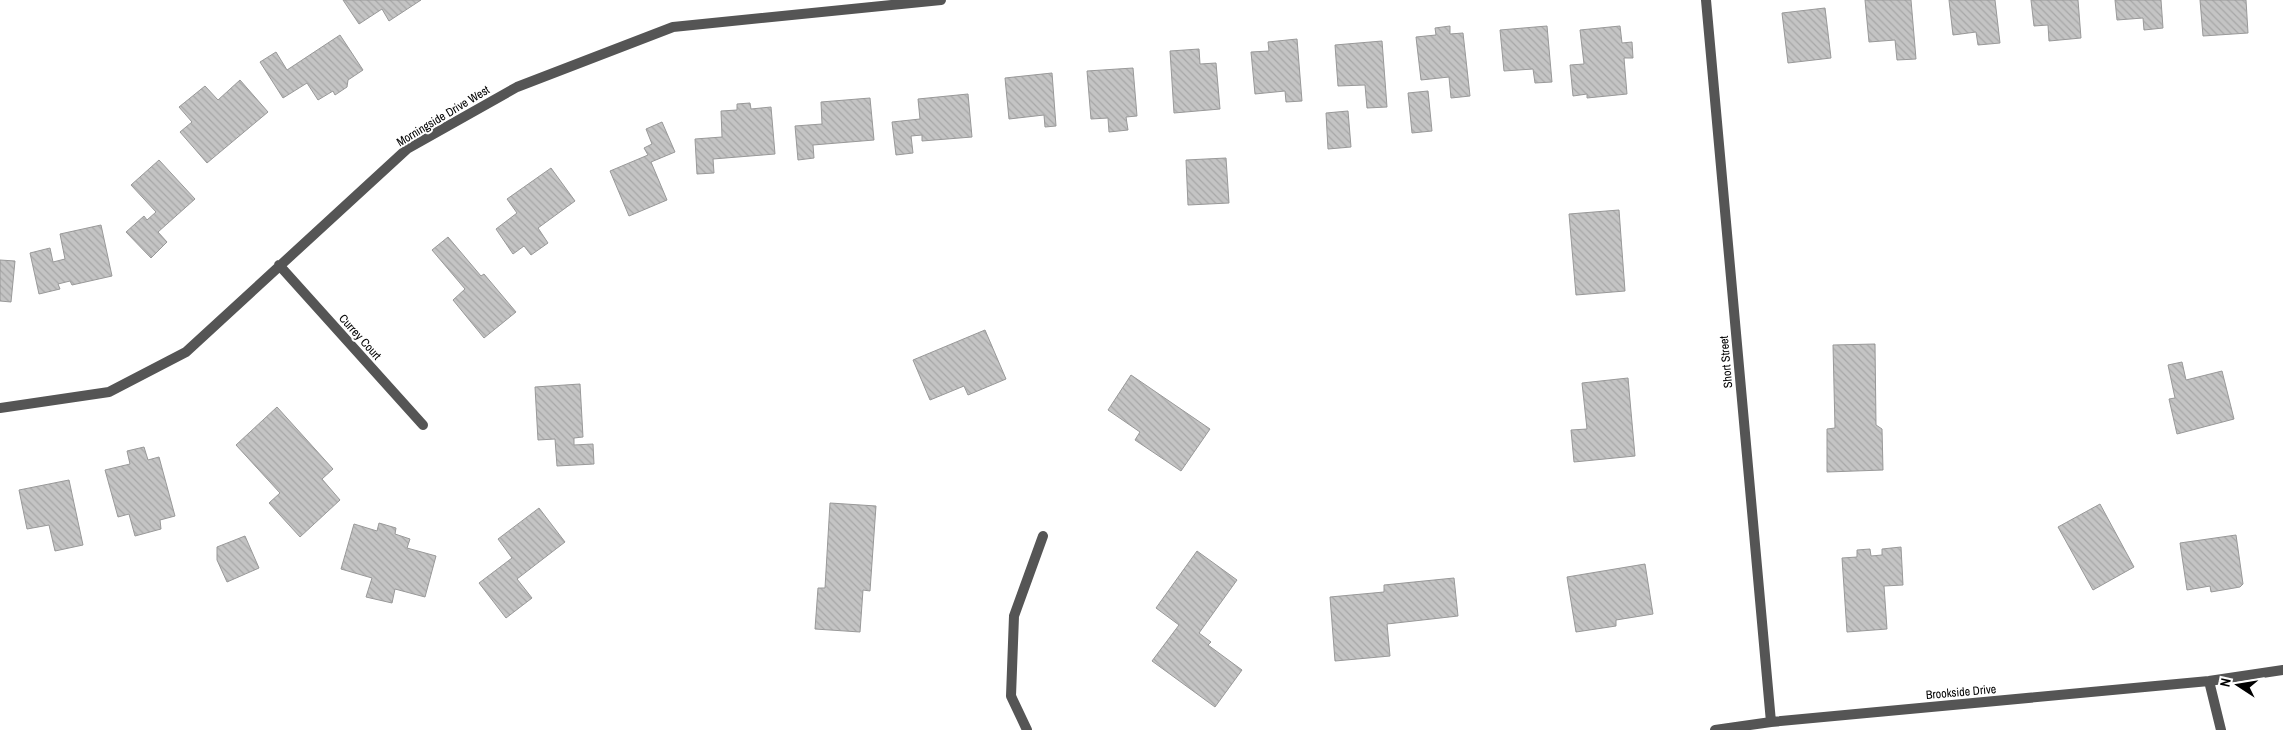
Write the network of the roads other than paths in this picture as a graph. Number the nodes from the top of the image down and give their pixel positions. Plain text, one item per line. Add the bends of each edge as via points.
1 (941, 0) edge
2 (1706, 0) edge
3 (279, 265) junction
4 (0, 408) edge
5 (423, 425) dead end
6 (1043, 536) dead end
7 (2283, 670) edge
8 (2210, 681) junction
9 (1771, 722) junction
10 (1027, 730) edge
11 (1715, 730) edge
12 (2221, 730) edge

1 - 3 street, Morningside Drive West via 673,28 517,87 407,149
2 - 9 street, Short Street
3 - 4 street, Morningside Drive West via 186,352 109,392
3 - 5 street, Currey Court
6 - 10 street via 1014,616 1011,696
7 - 8 street, Brookside Drive
8 - 9 street, Brookside Drive
8 - 12 street
9 - 11 street, Brookside Drive

